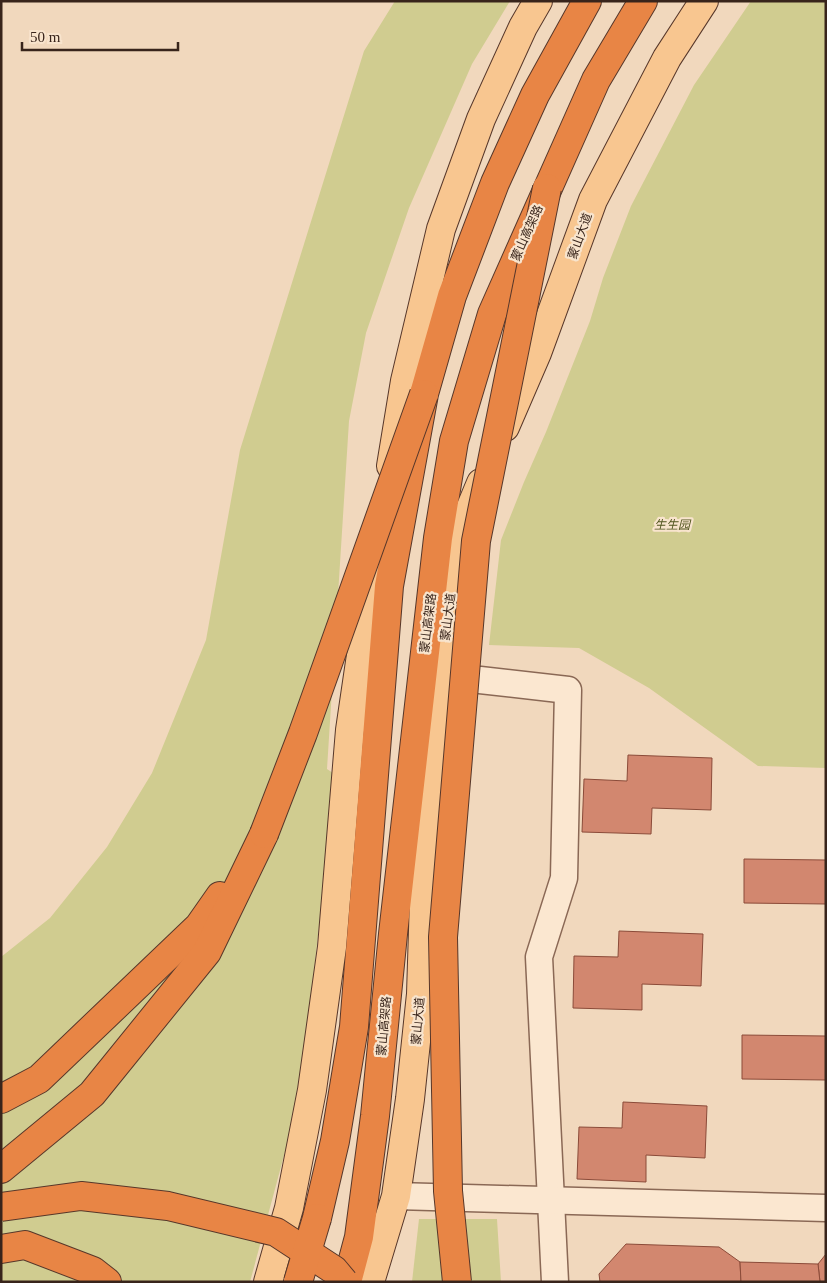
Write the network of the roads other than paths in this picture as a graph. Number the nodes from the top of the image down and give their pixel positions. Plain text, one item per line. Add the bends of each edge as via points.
1 (538, 1) edge
2 (587, 1) edge
3 (643, 1) edge
4 (704, 1) edge
5 (547, 188) junction
6 (424, 394) junction
7 (440, 678) junction
8 (264, 834) junction
9 (1, 1099) edge
10 (1, 1169) edge
11 (396, 1196) junction
12 (551, 1200) junction
13 (1, 1207) edge
14 (826, 1208) edge
15 (1, 1249) edge
16 (107, 1282) edge
17 (268, 1282) edge
18 (298, 1282) edge
19 (345, 1282) edge
20 (370, 1282) edge
21 (457, 1282) edge
22 (555, 1282) edge

1 - 17 main road via 480,119 444,220 405,381 366,612 350,730 332,947 312,1090 288,1208
2 - 6 highway via 535,95 495,183 452,296
3 - 5 highway, 蒙山高架路 via 596,80
4 - 7 main road, 蒙山大道 via 667,58 593,200 537,353 458,538
5 - 19 highway, 蒙山高架路, bridge via 492,314 454,441 438,538 392,934 375,1116 359,1237
5 - 21 highway, bridge via 476,540 444,927 448,1191
6 - 8 highway, bridge
6 - 18 highway, bridge via 389,586 354,1027 332,1151
7 - 11 main road, 蒙山大道 via 425,867 421,994
7 - 12 lane via 568,690 564,878 539,956
8 - 9 highway via 198,926 40,1079
8 - 10 highway via 207,952 92,1094
11 - 12 lane
11 - 20 main road, 蒙山大道
12 - 14 lane
12 - 22 lane
13 - 19 highway, bridge via 81,1196 168,1206 276,1232 334,1270
15 - 16 highway via 25,1245 93,1271

